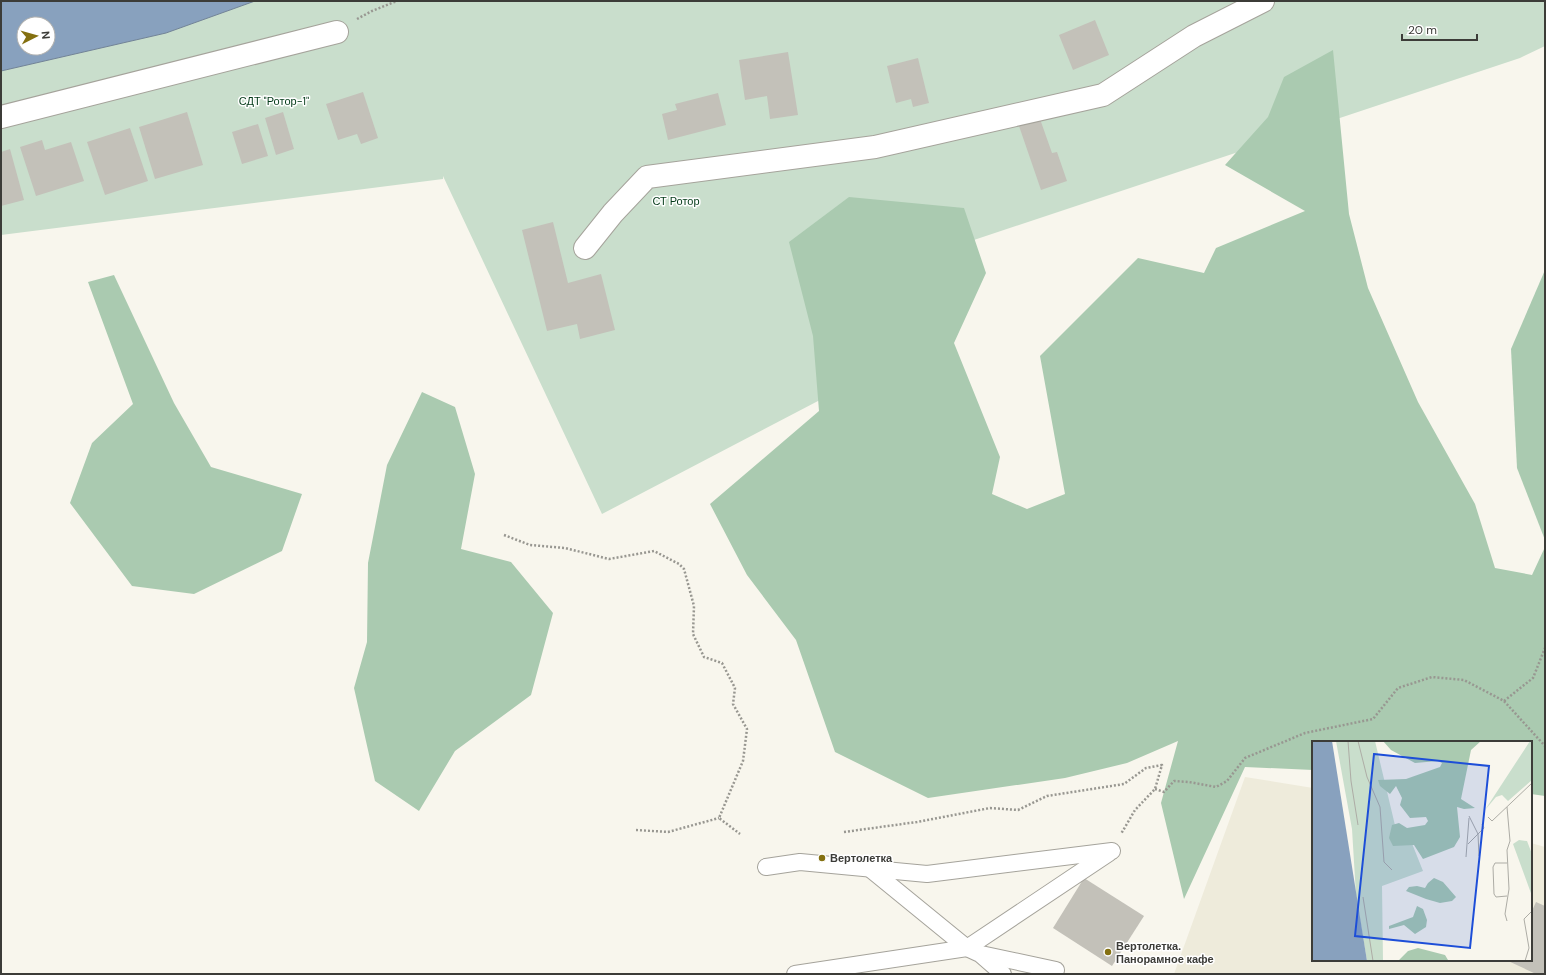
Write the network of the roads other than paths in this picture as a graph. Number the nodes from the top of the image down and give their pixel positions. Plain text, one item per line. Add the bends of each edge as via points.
1 (1263, 1) edge
2 (337, 32) road end
3 (1, 117) edge
4 (584, 248) dead end
5 (766, 867) dead end
6 (869, 868) junction
7 (973, 951) junction
8 (795, 974) edge
9 (1003, 974) edge
10 (1051, 974) edge

1 - 4 street via 1194,36 1103,95 875,147 647,177
2 - 3 street
5 - 6 street via 800,862
6 - 7 street
6 - 7 street via 927,874 1112,851
7 - 8 street
7 - 9 street
7 - 10 street via 1056,970

